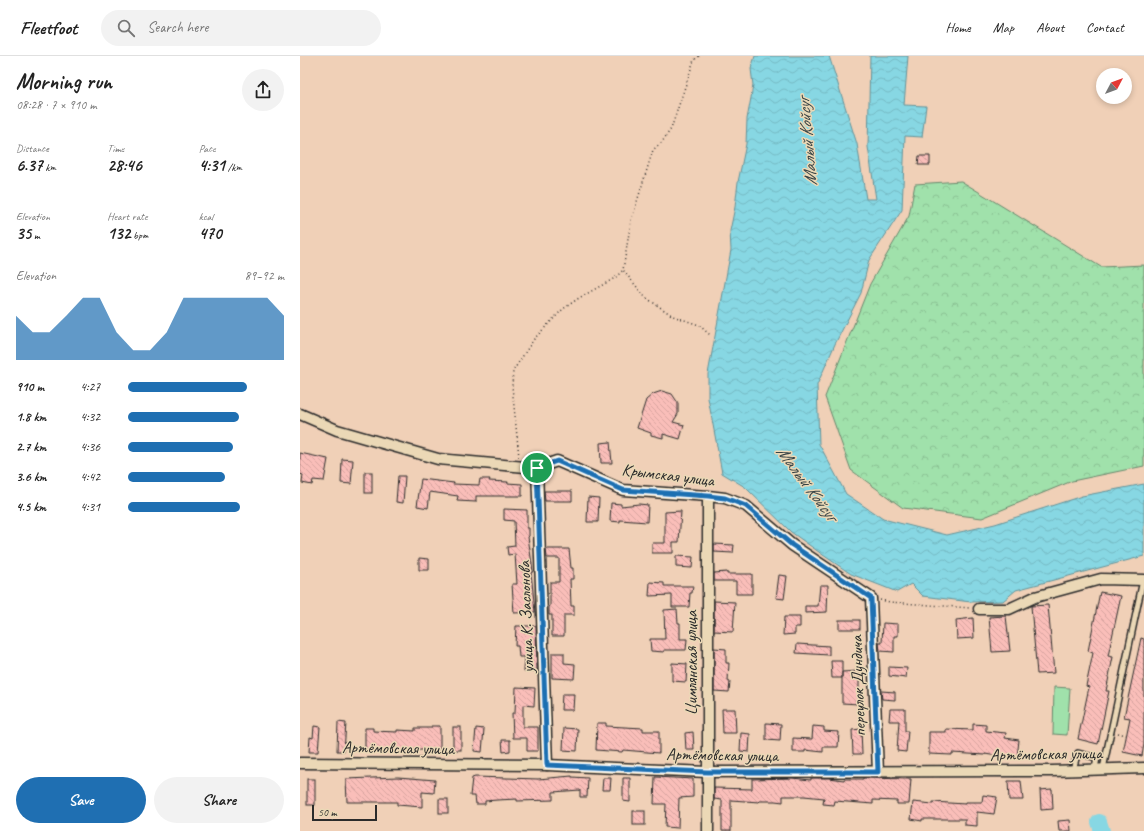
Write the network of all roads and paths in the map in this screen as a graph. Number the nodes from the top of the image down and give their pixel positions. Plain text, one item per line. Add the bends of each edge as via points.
1 (699, 56) edge
2 (623, 270) junction
3 (710, 335) dead end
4 (300, 414) edge
5 (520, 467) junction
6 (537, 468) junction
7 (708, 496) junction
8 (1143, 580) edge
9 (871, 598) junction
10 (979, 609) joint
11 (1118, 733) dead end
12 (1126, 735) dead end
13 (300, 763) edge
14 (547, 765) junction
15 (1144, 768) edge
16 (1099, 769) junction
17 (1073, 770) junction
18 (707, 772) junction
19 (878, 772) junction
20 (708, 831) edge

1 - 2 path via 694,60 670,130 654,150 631,221
2 - 3 path via 645,297 673,316 699,326
2 - 5 path via 615,278 562,309 534,339 514,371 512,386
4 - 5 street, Крымская улица via 337,430 438,459
5 - 6 street, Крымская улица
6 - 7 street, Крымская улица via 557,461 623,490
6 - 14 street, улица К. Заслонова
7 - 9 street, Крымская улица via 725,498 746,506 792,545
7 - 18 street, Цимлянская улица
8 - 10 street via 1101,579 1036,597 1009,609
8 - 16 lane
9 - 10 path via 890,602
9 - 19 street, переулок Дундича
11 - 12 path
13 - 14 street, Артёмовская улица
14 - 18 street, Артёмовская улица
15 - 16 street, Артёмовская улица
16 - 17 street, Артёмовская улица
16 - 17 lane via 1097,758 1078,753
17 - 19 street, Артёмовская улица
18 - 19 street, Артёмовская улица
18 - 20 street, Цимлянская улица

